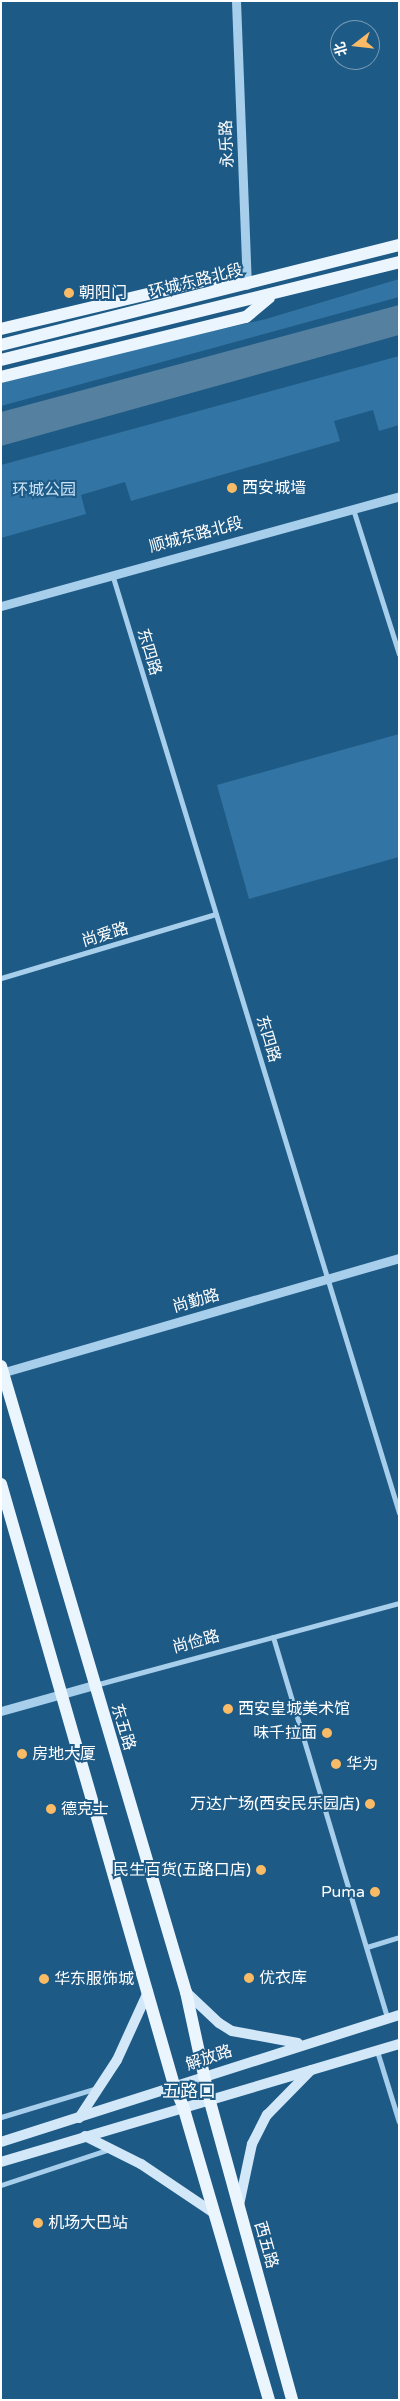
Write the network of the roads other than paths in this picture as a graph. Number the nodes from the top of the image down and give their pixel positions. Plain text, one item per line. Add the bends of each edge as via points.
1 (236, 1) edge
2 (399, 245) edge
3 (399, 262) edge
4 (247, 285) junction
5 (272, 296) junction
6 (1, 329) edge
7 (1, 345) edge
8 (1, 360) edge
9 (1, 377) edge
10 (399, 496) edge
11 (353, 509) junction
12 (112, 573) junction
13 (1, 606) edge
14 (399, 654) edge
15 (216, 914) junction
16 (1, 978) edge
17 (399, 1258) edge
18 (327, 1279) junction
19 (2, 1370) edge
20 (1, 1484) edge
21 (399, 1513) edge
22 (399, 1603) edge
23 (273, 1637) junction
24 (94, 1685) junction
25 (61, 1695) junction
26 (1, 1712) edge
27 (399, 1937) edge
28 (367, 1947) junction
29 (148, 1992) junction
30 (186, 1992) junction
31 (399, 2013) edge
32 (387, 2018) junction
33 (301, 2044) junction
34 (399, 2044) edge
35 (377, 2051) junction
36 (313, 2069) junction
37 (204, 2076) junction
38 (174, 2085) junction
39 (100, 2087) junction
40 (209, 2098) junction
41 (183, 2106) junction
42 (1, 2117) edge
43 (79, 2118) junction
44 (399, 2122) edge
45 (85, 2136) junction
46 (1, 2142) edge
47 (110, 2149) junction
48 (1, 2162) edge
49 (1, 2185) edge
50 (238, 2208) junction
51 (214, 2213) junction
52 (269, 2400) edge
53 (292, 2400) edge

1 - 4 street, 永乐路
2 - 4 main road, 环城东路北段
3 - 5 main road, 环城东路北段
4 - 6 main road via 206,280
4 - 7 main road, 环城东路北段
5 - 8 main road, 环城东路北段
5 - 9 main road via 246,317
10 - 11 street, 顺城东路北段
11 - 12 street, 顺城东路北段
11 - 14 street
12 - 13 street, 顺城东路北段
12 - 15 street, 东四路
15 - 16 street, 尚爱路
15 - 18 street, 东四路
17 - 18 street, 尚勤路
18 - 19 street, 尚勤路
18 - 21 street, 东四路
19 - 24 main road, 东五路
20 - 25 main road
22 - 23 street, 尚俭路
23 - 24 street, 尚俭路
23 - 28 street
24 - 25 street, 尚俭路
24 - 30 main road, 东五路
25 - 26 street, 尚俭路
25 - 29 main road
27 - 28 street
28 - 32 street
29 - 38 main road
29 - 39 main road via 117,2060
30 - 33 main road via 219,2023 232,2030
30 - 37 main road, 东五路
31 - 32 main road, 解放路
32 - 33 main road, 解放路
33 - 37 main road, 解放路
34 - 35 main road
35 - 36 main road
35 - 44 street
36 - 40 main road
36 - 50 main road via 267,2115 252,2144
37 - 38 main road, 解放路
37 - 40 main road, 东五路
38 - 41 main road
38 - 43 main road, 解放路
39 - 42 street
39 - 43 main road
40 - 41 main road
40 - 50 main road, 西五路
41 - 45 main road
41 - 51 main road
43 - 46 main road, 解放路
45 - 47 main road
45 - 48 main road
47 - 49 street
47 - 51 main road via 140,2164
50 - 53 main road, 西五路
51 - 52 main road

